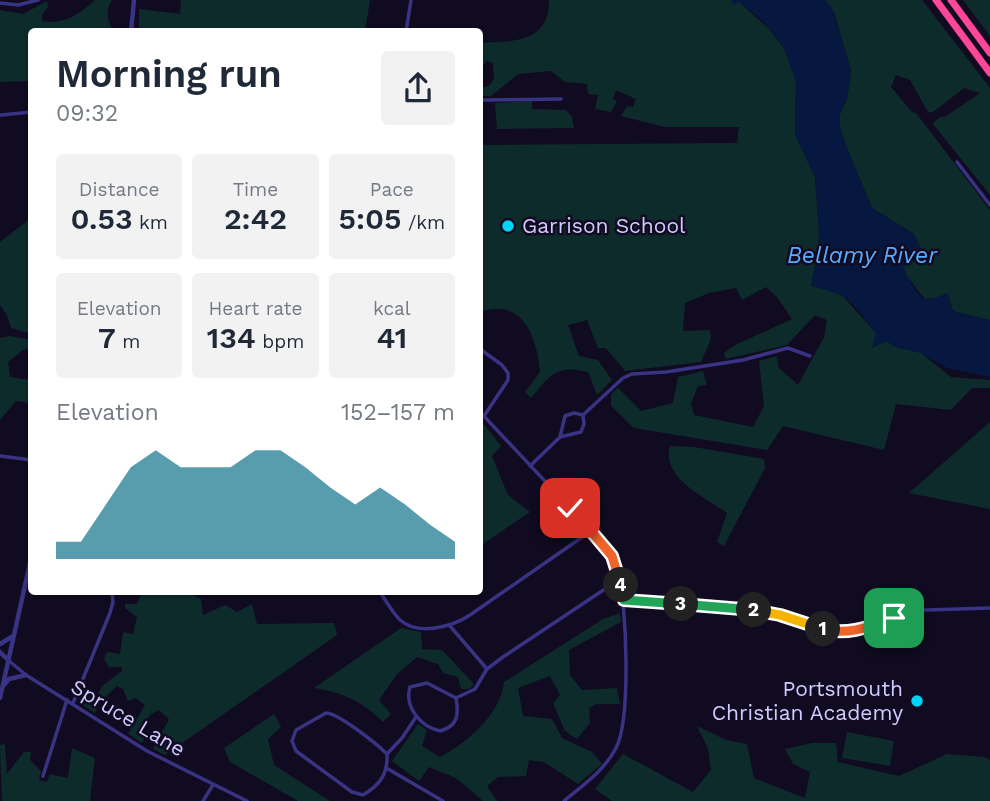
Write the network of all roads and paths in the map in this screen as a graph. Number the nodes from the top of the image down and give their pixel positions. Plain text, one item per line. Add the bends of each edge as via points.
1 (38, 0) edge
2 (134, 0) edge
3 (411, 0) edge
4 (936, 0) edge
5 (951, 0) edge
6 (0, 3) edge
7 (131, 28) edge
8 (407, 28) edge
9 (990, 53) edge
10 (990, 73) edge
11 (561, 99) dead end
12 (483, 100) edge
13 (28, 112) edge
14 (0, 116) edge
15 (957, 162) dead end
16 (990, 205) edge
17 (483, 351) edge
18 (810, 356) dead end
19 (583, 415) junction
20 (484, 416) joint
21 (560, 437) junction
22 (0, 456) edge
23 (28, 460) edge
24 (530, 466) junction
25 (591, 531) junction
26 (28, 571) edge
27 (620, 579) junction
28 (112, 595) edge
29 (382, 595) edge
30 (624, 600) junction
31 (990, 608) edge
32 (449, 625) junction
33 (13, 635) junction
34 (0, 644) edge
35 (0, 652) edge
36 (8, 660) junction
37 (487, 669) junction
38 (26, 675) junction
39 (2, 689) edge
40 (0, 698) edge
41 (456, 698) junction
42 (67, 700) junction
43 (73, 703) junction
44 (416, 718) junction
45 (387, 754) junction
46 (388, 769) junction
47 (43, 776) dead end
48 (213, 785) junction
49 (203, 801) edge
50 (247, 801) edge
51 (443, 801) edge
52 (564, 801) edge

1 - 6 street
2 - 7 street
3 - 8 street
4 - 10 highway
5 - 9 highway
11 - 12 street
13 - 14 street
15 - 16 street
17 - 20 street via 508,373
18 - 19 street via 788,348 743,360 632,374
19 - 21 street via 581,432
19 - 21 street via 565,416
20 - 24 street
21 - 24 street
22 - 23 street
24 - 25 street
25 - 27 street via 612,556
25 - 32 street
26 - 33 street
27 - 30 street
27 - 37 street
28 - 43 street via 110,613
29 - 32 street via 408,626
30 - 31 street via 750,609 832,631 859,630 925,610
30 - 52 street via 624,724 618,746 606,765
32 - 37 street
33 - 34 street
33 - 36 street
35 - 36 street, Spruce Lane
36 - 38 street, Spruce Lane
36 - 39 street
37 - 41 street via 475,689
38 - 39 street via 9,679
38 - 42 street, Spruce Lane
39 - 40 street
41 - 44 street via 457,718 445,730 435,731
41 - 44 street via 427,682 416,684 407,696
42 - 43 street, Spruce Lane
42 - 47 street
43 - 48 street, Spruce Lane via 147,751
44 - 45 street
45 - 46 street
45 - 46 street via 331,713 296,730 292,741 304,759 352,792 363,795 373,789
46 - 51 street
48 - 49 street
48 - 50 street, Spruce Lane

